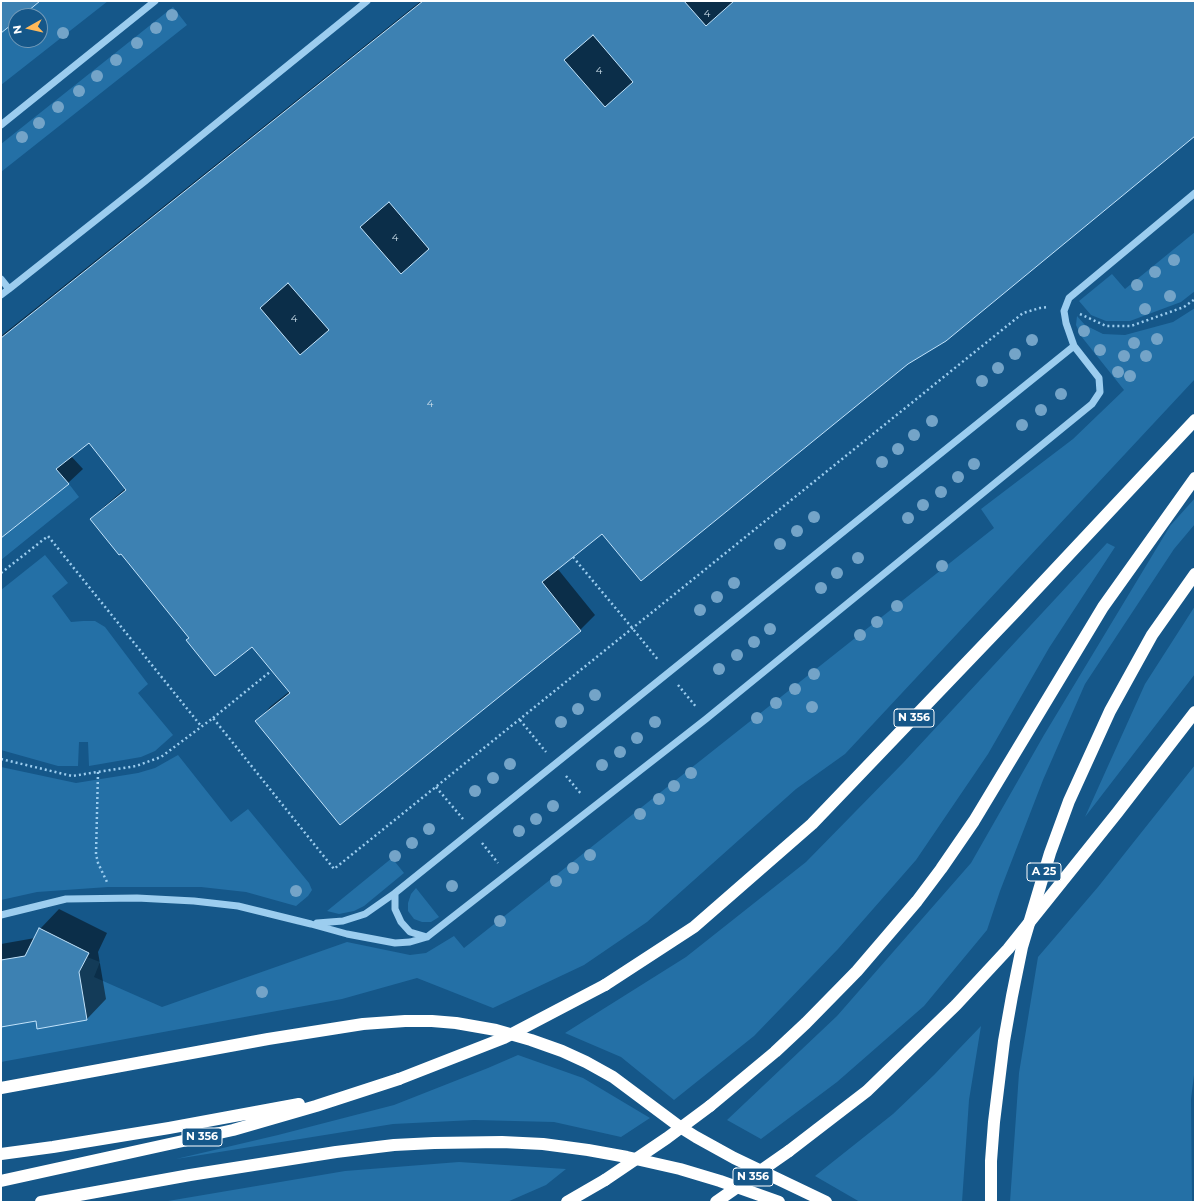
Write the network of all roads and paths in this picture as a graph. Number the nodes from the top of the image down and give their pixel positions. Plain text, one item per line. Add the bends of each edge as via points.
1 (155, 1) edge
2 (367, 1) edge
3 (1, 125) edge
4 (1195, 193) edge
5 (1, 279) edge
6 (9, 289) junction
7 (1, 295) edge
8 (1195, 299) edge
9 (1065, 308) junction
10 (1074, 346) junction
11 (1195, 420) edge
12 (1195, 478) edge
13 (572, 557) dead end
14 (1, 573) edge
15 (1195, 574) edge
16 (634, 629) junction
17 (271, 670) dead end
18 (668, 672) junction
19 (1195, 712) edge
20 (213, 718) junction
21 (706, 719) junction
22 (201, 726) junction
23 (1, 759) edge
24 (98, 772) junction
25 (395, 893) junction
26 (112, 898) junction
27 (1, 915) edge
28 (311, 924) junction
29 (427, 937) junction
30 (399, 1079) junction
31 (1, 1088) edge
32 (1, 1154) edge
33 (1, 1181) edge
34 (41, 1202) edge
35 (567, 1202) edge
36 (716, 1202) edge
37 (779, 1202) edge
38 (826, 1202) edge
39 (990, 1202) edge

1 - 3 street
2 - 6 street
4 - 9 street via 1069,298
5 - 6 street
6 - 7 street
8 - 9 path via 1184,307 1131,326 1106,326
9 - 10 street via 1066,323
9 - 16 path via 1040,308 1023,313
10 - 18 street
10 - 21 street via 1099,378 1100,392 1092,404
11 - 30 highway, N 356, bridge via 812,824 694,927 605,986 504,1038
12 - 35 highway, bridge via 1103,607 985,803 941,869 857,971 775,1052 710,1106 605,1180
13 - 16 path
14 - 22 path via 48,536
15 - 39 highway, A 25, bridge via 1152,635 1110,711 1069,801 1050,852 1022,947 1004,1041 994,1122
16 - 18 path
16 - 20 path via 334,869
17 - 20 path
18 - 21 path
18 - 25 street
19 - 36 highway, N 356, bridge via 1008,949 956,1005 868,1091
20 - 22 path
21 - 29 street
22 - 24 path via 161,756 136,766
23 - 24 path via 72,776
24 - 26 path via 96,854
25 - 28 street via 365,914 342,921
25 - 29 street via 395,909 401,922 410,932
26 - 27 street via 66,899
26 - 28 street via 194,901 230,906
28 - 29 street via 395,943
30 - 32 highway via 269,1110
30 - 33 highway, N 356 via 233,1130
31 - 38 highway via 363,1024 432,1021 456,1024 496,1030 531,1040 586,1062 612,1077 696,1137
34 - 37 highway via 336,1152 434,1143 502,1142 542,1144 627,1157 714,1179

